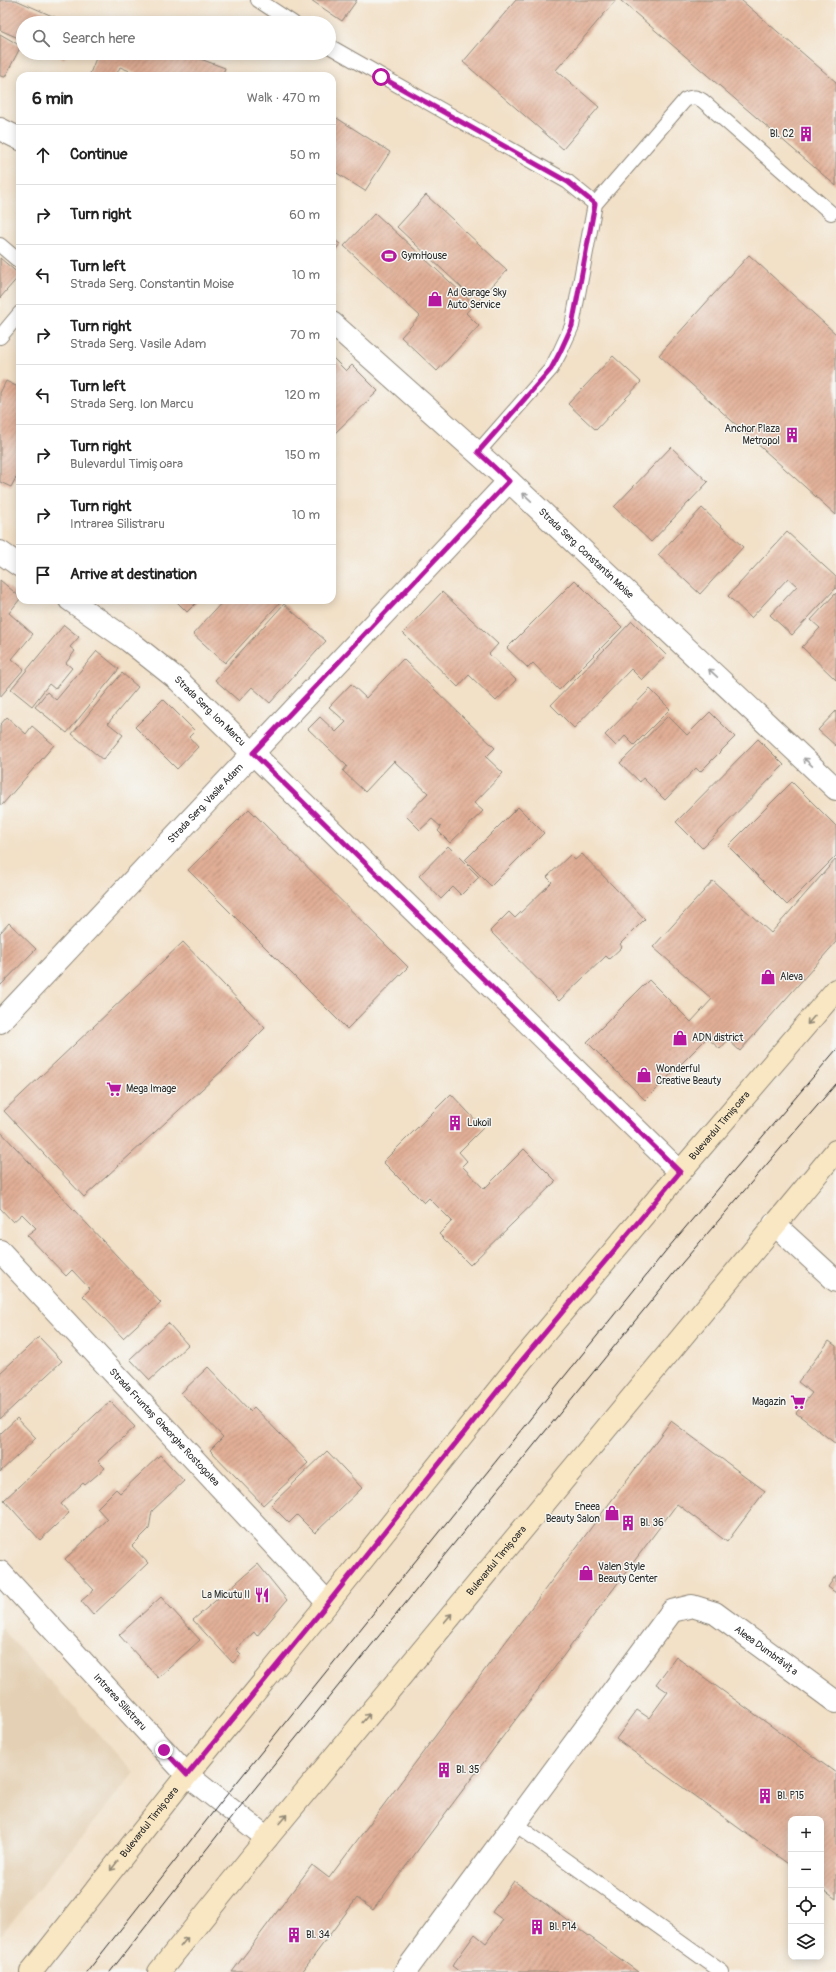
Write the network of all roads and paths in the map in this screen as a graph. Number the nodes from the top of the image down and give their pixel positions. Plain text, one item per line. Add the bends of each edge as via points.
1 (258, 0) edge
2 (282, 16) edge
3 (336, 50) edge
4 (0, 130) edge
5 (16, 137) edge
6 (595, 204) junction
7 (831, 212) dead end
8 (0, 246) edge
9 (16, 259) edge
10 (16, 318) edge
11 (336, 327) edge
12 (0, 337) edge
13 (478, 452) junction
14 (509, 481) junction
15 (0, 552) edge
16 (16, 563) edge
17 (76, 604) edge
18 (253, 753) junction
19 (836, 789) edge
20 (836, 990) edge
21 (0, 1022) edge
22 (836, 1151) edge
23 (680, 1172) junction
24 (774, 1224) junction
25 (0, 1251) edge
26 (836, 1280) edge
27 (0, 1572) edge
28 (328, 1603) junction
29 (836, 1702) edge
30 (187, 1775) junction
31 (515, 1824) junction
32 (267, 1838) junction
33 (31, 1972) edge
34 (159, 1972) edge
35 (405, 1972) edge
36 (722, 1972) edge

1 - 2 lane
3 - 6 lane via 568,182
4 - 5 street
6 - 7 lane via 685,100 697,97
6 - 13 lane via 572,326 560,352 551,369
8 - 9 lane
10 - 12 lane
11 - 13 street, Strada Serg. Constantin Moise
13 - 14 street, Strada Serg. Constantin Moise
14 - 18 street, Strada Serg. Vasile Adam
19 -> 14 street, Strada Serg. Constantin Moise
15 - 16 street
17 - 18 street, Strada Serg. Ion Marcu via 129,641 178,680
18 - 21 street, Strada Serg. Vasile Adam
18 - 23 street, Strada Serg. Ion Marcu
20 -> 23 main road, Bulevardul Timișoara
22 - 24 main road, Bulevardul Timișoara
23 - 28 main road, Bulevardul Timișoara via 519,1364
24 - 26 street
32 -> 24 main road, Bulevardul Timișoara
25 - 28 street, Strada Fruntaș Gheorghe Rostogolea
27 - 30 street, Intrarea Silistraru
28 - 30 main road, Bulevardul Timișoara
29 - 31 street, Aleea Dumbrăvița via 715,1613 692,1606 672,1611
30 - 32 street, Intrarea Silistraru
30 -> 33 main road, Bulevardul Timișoara
31 - 35 street
31 - 36 lane
34 -> 32 main road, Bulevardul Timișoara

